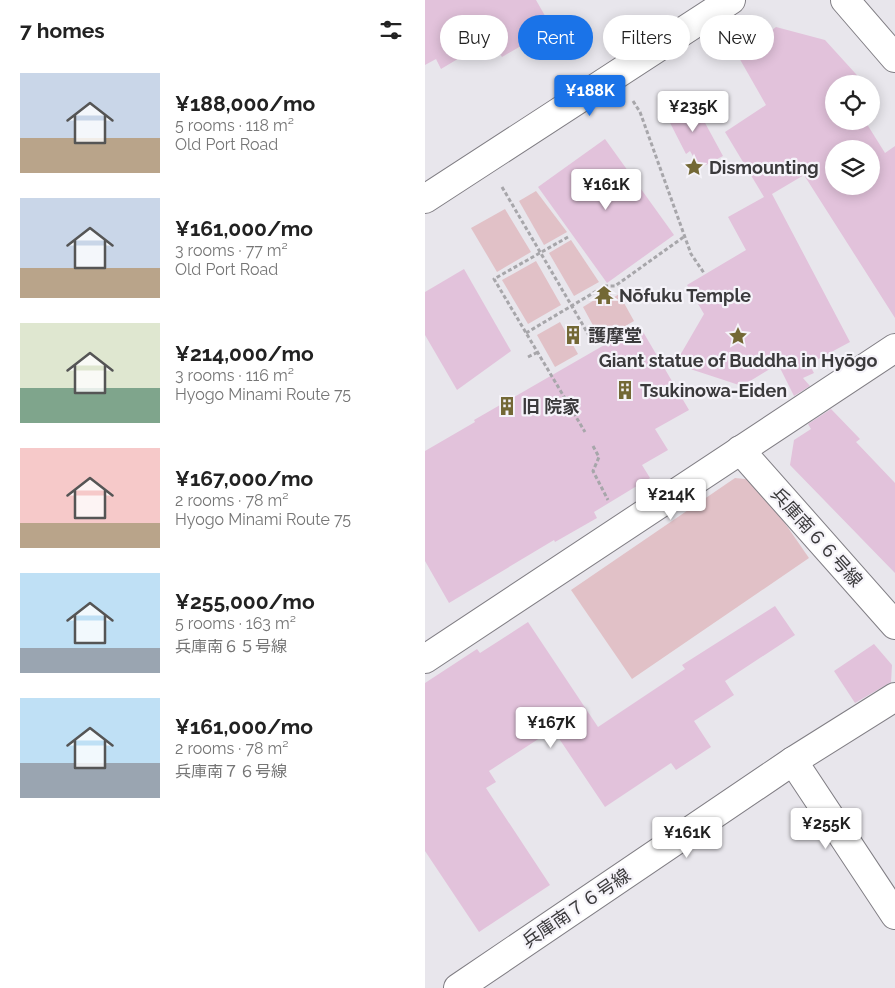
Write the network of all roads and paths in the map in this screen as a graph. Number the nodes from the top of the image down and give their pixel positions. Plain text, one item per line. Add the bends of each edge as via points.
1 (731, 0) edge
2 (845, 0) edge
3 (895, 58) edge
4 (617, 74) junction
5 (486, 159) junction
6 (425, 199) edge
7 (685, 236) junction
8 (568, 237) dead end
9 (541, 252) junction
10 (704, 273) dead end
11 (571, 306) junction
12 (526, 333) junction
13 (594, 344) dead end
14 (895, 348) edge
15 (538, 352) junction
16 (528, 357) dead end
17 (585, 432) dead end
18 (593, 446) dead end
19 (739, 450) junction
20 (623, 527) junction
21 (895, 625) edge
22 (425, 659) edge
23 (895, 697) edge
24 (793, 761) junction
25 (895, 915) edge
26 (458, 988) edge

1 - 4 street
2 - 3 street
4 - 5 street
4 - 7 path via 641,112
5 - 6 street
5 - 9 path
7 - 10 path via 691,254
7 - 11 path via 615,286 605,286
8 - 9 path
9 - 11 path
9 - 12 path via 494,279
11 - 12 path
11 - 13 path
12 - 15 path
14 - 19 street
15 - 16 path
15 - 17 path
18 - 20 path via 599,457 593,471
19 - 20 street
19 - 21 street, 兵庫南６６号線
20 - 22 street
23 - 24 street, 兵庫南７６号線
24 - 25 street
24 - 26 street, 兵庫南７６号線

